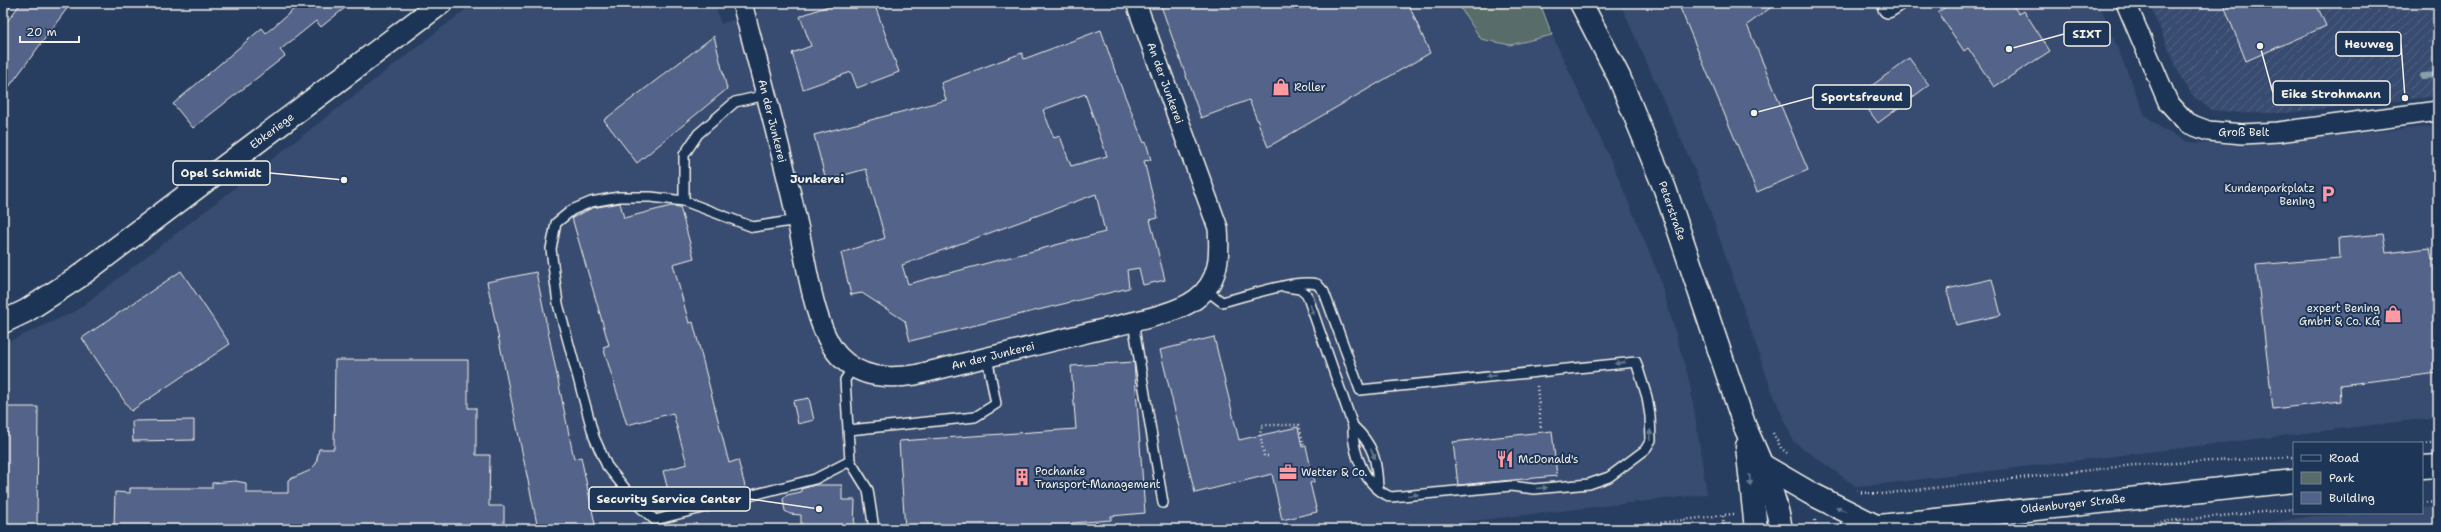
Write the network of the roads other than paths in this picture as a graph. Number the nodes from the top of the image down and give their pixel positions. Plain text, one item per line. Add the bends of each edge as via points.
1 (6, 3) edge
2 (441, 3) edge
3 (742, 3) edge
4 (1136, 3) edge
5 (1581, 3) edge
6 (2126, 3) edge
7 (3, 6) edge
8 (766, 95) junction
9 (2438, 111) edge
10 (684, 201) junction
11 (797, 220) junction
12 (1286, 287) junction
13 (1206, 290) junction
14 (3, 322) edge
15 (1133, 322) junction
16 (987, 357) junction
17 (853, 367) junction
18 (1353, 426) junction
19 (1745, 427) junction
20 (849, 430) junction
21 (850, 461) junction
22 (1762, 465) junction
23 (2438, 466) edge
24 (2423, 467) edge
25 (2293, 481) edge
26 (1378, 488) junction
27 (1163, 503) dead end
28 (1755, 520) edge
29 (1876, 526) junction
30 (874, 529) edge
31 (1781, 529) edge
32 (1852, 529) edge

1 - 7 lane
2 - 14 main road, Ebkeriege via 77,278 26,311
3 - 8 street, An der Junkerei
4 - 13 street, An der Junkerei via 1218,228 1220,257
5 - 19 main road, Peterstraße via 1619,77 1665,189
6 - 9 street, Groß Belt via 2168,102 2187,123 2208,132 2278,132
8 - 10 lane via 734,102 698,134 684,155
8 - 11 street, An der Junkerei
10 - 11 lane via 753,228
10 - 21 lane via 619,197 591,202 572,210 556,223 551,249 558,304 594,437 608,466 640,507 655,520 815,479
11 - 17 street, An der Junkerei via 818,313 829,342 839,356
12 - 13 lane via 1222,302
12 -> 18 lane via 1300,290 1307,295
26 -> 12 lane via 1382,494 1391,497 1511,486 1534,489 1590,484 1609,477 1646,450 1651,440 1650,416 1636,362 1360,390 1324,292 1317,284 1310,282
13 - 15 street, An der Junkerei via 1195,300 1182,306
15 - 16 street, An der Junkerei
15 - 27 lane
16 - 17 street, An der Junkerei via 888,379
16 - 20 lane via 996,404 975,417
17 - 20 lane via 845,380
18 - 26 lane via 1353,440 1364,475
18 -> 26 lane via 1365,437 1377,463
19 - 22 main road, Peterstraße
19 -> 28 main road, Peterstraße
20 - 21 lane
21 - 30 lane via 868,490
29 -> 22 main road via 1810,493
22 - 31 main road, Peterstraße via 1777,507
23 - 24 main road
25 - 29 main road, Oldenburger Straße
29 - 32 main road, Oldenburger Straße

